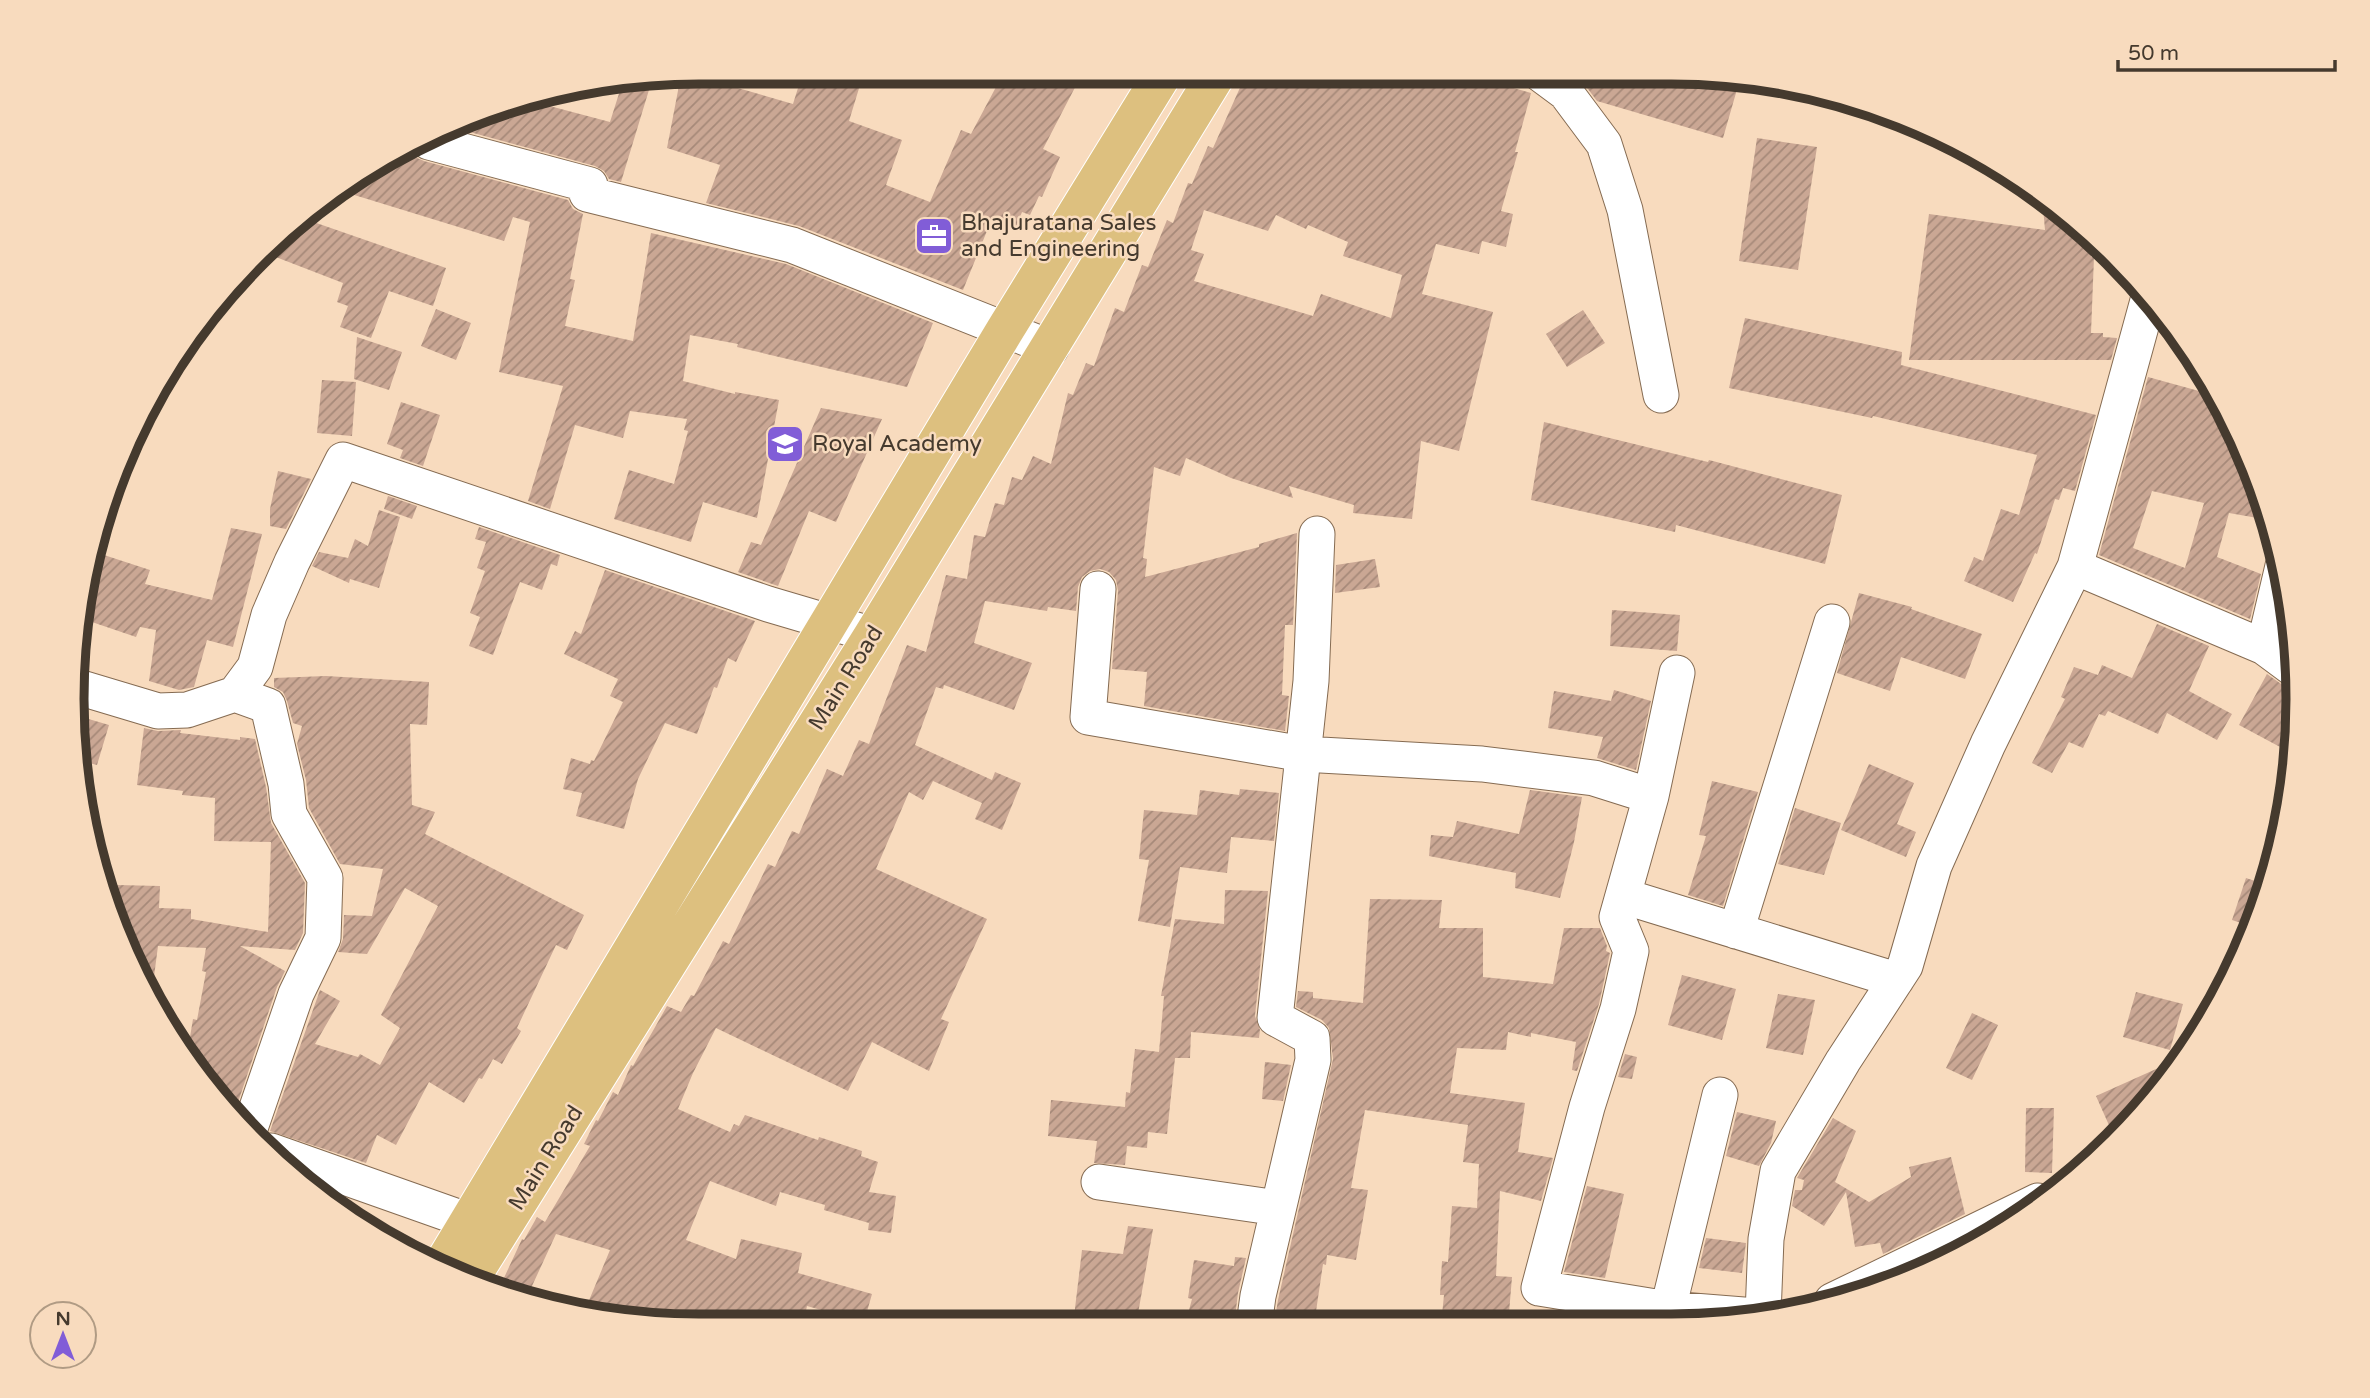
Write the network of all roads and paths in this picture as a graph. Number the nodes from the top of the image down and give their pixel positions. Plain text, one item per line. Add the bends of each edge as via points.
1 (1157, 84) edge
2 (1211, 84) edge
3 (1554, 84) edge
4 (435, 144) edge
5 (2146, 309) edge
6 (1005, 330) junction
7 (1051, 348) junction
8 (1661, 396) dead end
9 (1317, 534) dead end
10 (2075, 566) junction
11 (1098, 589) dead end
12 (2277, 594) edge
13 (830, 622) junction
14 (1832, 622) dead end
15 (873, 635) junction
16 (2264, 647) junction
17 (2285, 663) edge
18 (1677, 673) dead end
19 (84, 689) edge
20 (235, 694) junction
21 (1303, 754) junction
22 (1651, 796) junction
23 (1623, 896) junction
24 (1736, 931) junction
25 (1896, 980) junction
26 (1720, 1095) dead end
27 (252, 1121) edge
28 (291, 1158) edge
29 (1099, 1182) dead end
30 (1278, 1208) junction
31 (1991, 1224) edge
32 (484, 1228) junction
33 (448, 1260) edge
34 (472, 1270) edge
35 (1888, 1274) edge
36 (1763, 1307) edge
37 (1668, 1308) junction
38 (1717, 1312) edge
39 (1256, 1314) edge

1 - 6 main road, Main Road
2 - 7 main road, Main Road
3 - 8 street via 1566,93 1604,144 1625,210
4 - 6 street via 590,185 587,194 792,245
5 - 10 street
6 - 7 street
6 - 13 main road, Main Road
7 - 15 main road, Main Road
9 - 21 street
10 - 16 street
10 - 25 street via 1934,866 1905,966
11 - 21 street via 1088,717
12 - 16 street
13 - 15 street
13 - 20 street via 343,460 269,615 255,667
13 - 32 main road, Main Road
14 - 24 street
15 - 32 main road, Main Road
16 - 17 street
18 - 22 street
19 - 20 street via 158,711 187,710
20 - 27 street via 268,706 289,814 325,878 323,937 296,994
21 - 22 street via 1482,764 1594,778
21 - 30 street via 1275,1018 1312,1038 1313,1060
22 - 23 street
23 - 24 street
23 - 37 street via 1617,917 1631,951 1539,1288
24 - 25 street
25 - 36 street via 1778,1171 1766,1239
26 - 37 street
28 - 32 street
29 - 30 street
30 - 39 street
31 - 35 street
32 - 33 main road, Main Road
32 - 34 main road, Main Road
37 - 38 street

